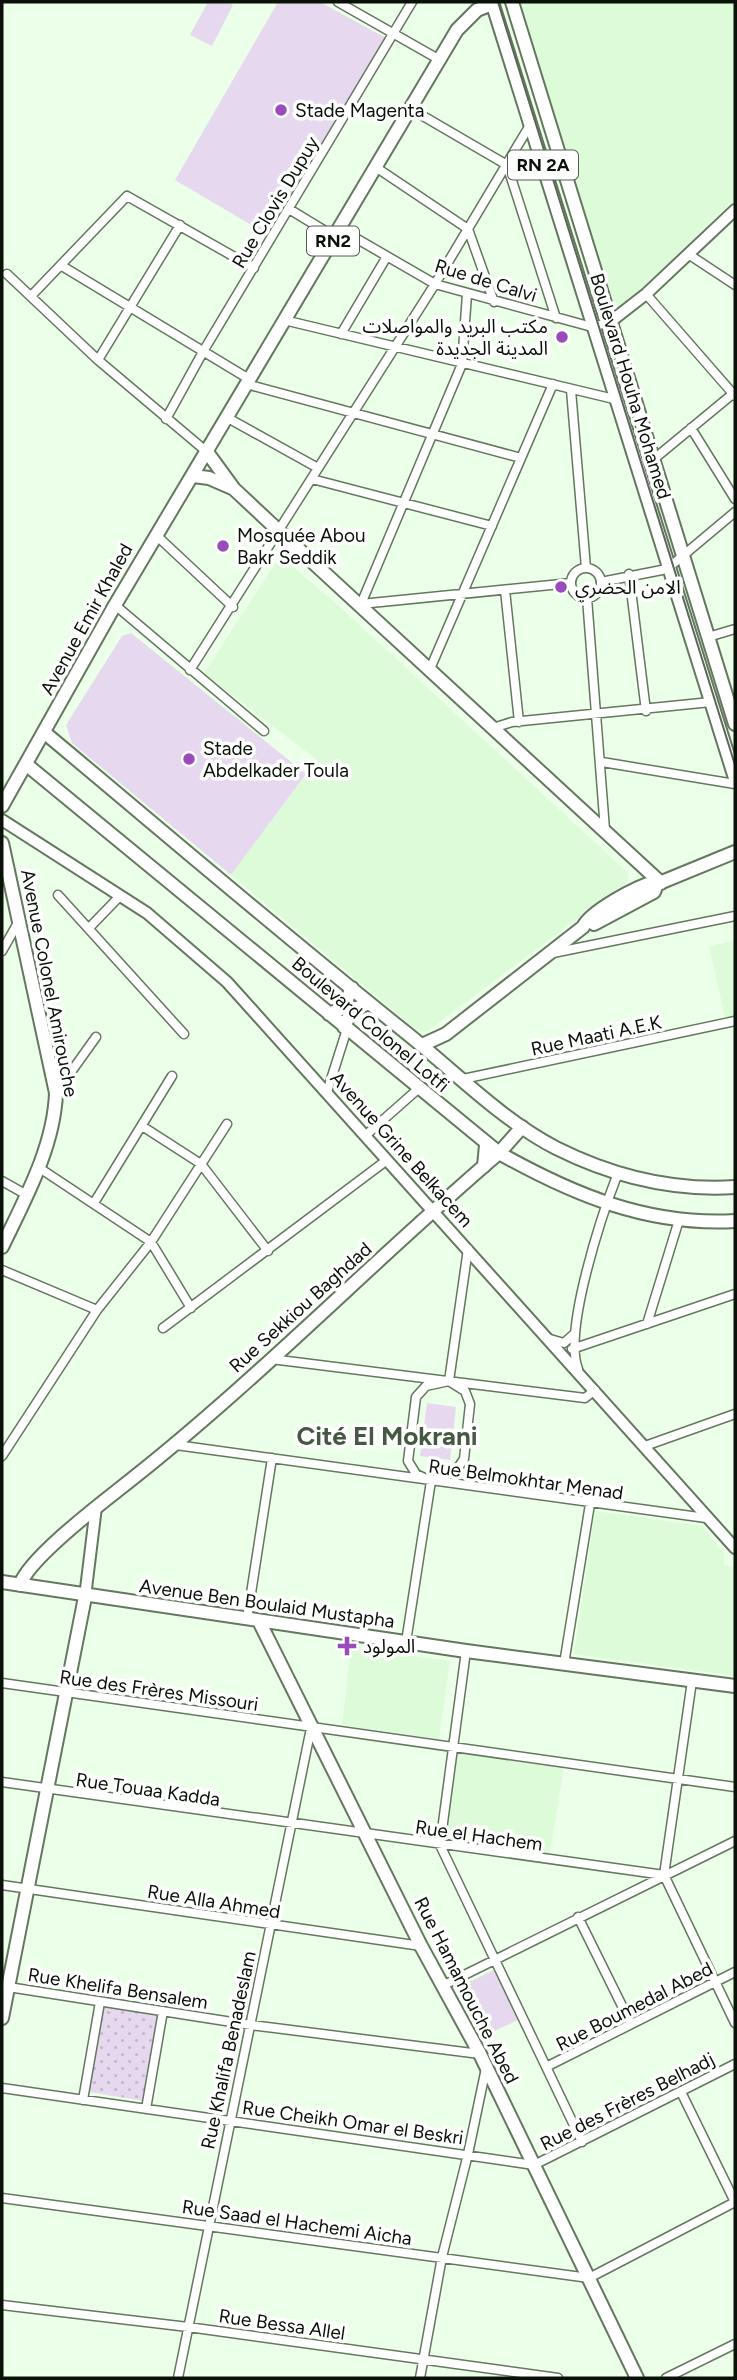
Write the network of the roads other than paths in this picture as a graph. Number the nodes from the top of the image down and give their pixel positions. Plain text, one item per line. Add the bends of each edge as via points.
1 (338, 2) edge
2 (412, 2) edge
3 (470, 2) edge
4 (512, 2) edge
5 (495, 3) edge
6 (457, 30) junction
7 (393, 34) junction
8 (440, 60) junction
9 (411, 109) junction
10 (530, 125) junction
11 (507, 165) junction
12 (377, 168) junction
13 (289, 209) junction
14 (735, 209) edge
15 (180, 225) junction
16 (468, 229) junction
17 (338, 233) junction
18 (688, 254) junction
19 (386, 258) junction
20 (62, 265) junction
21 (254, 268) junction
22 (7, 274) dead end
23 (435, 284) junction
24 (735, 285) edge
25 (467, 294) junction
26 (646, 294) junction
27 (32, 295) junction
28 (494, 302) junction
29 (132, 307) junction
30 (556, 318) junction
31 (284, 320) junction
32 (610, 322) junction
33 (592, 327) junction
34 (341, 334) junction
35 (395, 346) junction
36 (204, 350) junction
37 (98, 360) junction
38 (462, 364) junction
39 (248, 382) junction
40 (553, 384) junction
41 (571, 390) junction
42 (734, 394) edge
43 (614, 399) junction
44 (353, 414) junction
45 (226, 417) junction
46 (166, 419) junction
47 (691, 428) junction
48 (435, 434) junction
49 (206, 452) junction
50 (521, 458) junction
51 (653, 459) junction
52 (318, 468) junction
53 (192, 476) junction
54 (312, 479) junction
55 (234, 489) junction
56 (735, 499) edge
57 (403, 502) junction
58 (735, 512) edge
59 (492, 526) junction
60 (279, 532) junction
61 (156, 535) junction
62 (682, 555) junction
63 (586, 568) junction
64 (667, 569) junction
65 (629, 574) junction
66 (601, 582) junction
67 (571, 583) junction
68 (505, 590) junction
69 (461, 595) junction
70 (587, 598) junction
71 (361, 604) junction
72 (115, 605) junction
73 (233, 607) junction
74 (735, 629) edge
75 (708, 637) junction
76 (430, 669) junction
77 (190, 670) junction
78 (711, 702) junction
79 (646, 711) junction
80 (597, 715) junction
81 (519, 722) junction
82 (735, 724) edge
83 (494, 728) junction
84 (264, 731) dead end
85 (45, 733) junction
86 (601, 762) junction
87 (27, 765) junction
88 (735, 778) edge
89 (735, 784) edge
90 (2, 806) edge
91 (2, 820) edge
92 (604, 830) junction
93 (2, 844) edge
94 (735, 852) edge
95 (659, 883) junction
96 (58, 895) dead end
97 (120, 896) junction
98 (735, 916) edge
99 (19, 921) junction
100 (89, 928) junction
101 (2, 951) edge
102 (549, 953) junction
103 (352, 988) junction
104 (369, 1003) junction
105 (329, 1014) junction
106 (735, 1021) edge
107 (345, 1028) junction
108 (184, 1034) dead end
109 (446, 1034) junction
110 (96, 1037) dead end
111 (422, 1045) junction
112 (434, 1055) junction
113 (172, 1076) dead end
114 (464, 1079) junction
115 (418, 1089) junction
116 (327, 1091) junction
117 (56, 1093) junction
118 (227, 1125) dead end
119 (142, 1126) junction
120 (522, 1127) junction
121 (366, 1135) junction
122 (486, 1144) junction
123 (499, 1153) junction
124 (387, 1160) junction
125 (201, 1164) junction
126 (484, 1166) junction
127 (38, 1167) junction
128 (618, 1173) junction
129 (2, 1181) edge
130 (735, 1187) edge
131 (27, 1195) junction
132 (94, 1203) junction
133 (606, 1205) junction
134 (434, 1210) junction
135 (679, 1220) junction
136 (735, 1221) edge
137 (150, 1242) junction
138 (2, 1247) edge
139 (468, 1249) junction
140 (268, 1251) junction
141 (2, 1270) edge
142 (735, 1294) edge
143 (191, 1308) junction
144 (97, 1310) junction
145 (647, 1324) junction
146 (163, 1328) dead end
147 (574, 1334) junction
148 (550, 1339) junction
149 (572, 1349) junction
150 (271, 1359) junction
151 (578, 1369) junction
152 (449, 1381) junction
153 (595, 1390) junction
154 (735, 1414) edge
155 (176, 1445) junction
156 (645, 1446) junction
157 (2, 1457) edge
158 (272, 1458) junction
159 (431, 1482) junction
160 (590, 1504) junction
161 (96, 1507) junction
162 (706, 1518) junction
163 (735, 1548) edge
164 (2, 1582) edge
165 (20, 1586) junction
166 (85, 1597) junction
167 (253, 1620) junction
168 (406, 1642) junction
169 (466, 1651) junction
170 (564, 1664) junction
171 (692, 1681) junction
172 (2, 1683) edge
173 (735, 1686) edge
174 (66, 1693) junction
175 (311, 1728) junction
176 (452, 1748) junction
177 (678, 1778) junction
178 (2, 1782) edge
179 (735, 1787) edge
180 (46, 1790) junction
181 (290, 1825) junction
182 (368, 1835) junction
183 (735, 1841) edge
184 (440, 1845) junction
185 (664, 1875) junction
186 (2, 1885) edge
187 (28, 1889) junction
188 (578, 1917) junction
189 (271, 1926) junction
190 (421, 1946) junction
191 (495, 1959) junction
192 (735, 1972) edge
193 (715, 1982) junction
194 (442, 1986) junction
195 (5, 1987) edge
196 (100, 2002) junction
197 (163, 2011) junction
198 (2, 2018) edge
199 (735, 2023) edge
200 (631, 2024) junction
201 (251, 2025) junction
202 (480, 2054) junction
203 (735, 2064) edge
204 (546, 2067) junction
205 (486, 2068) junction
206 (2, 2088) edge
207 (681, 2092) junction
208 (83, 2100) junction
209 (146, 2109) junction
210 (229, 2120) junction
211 (582, 2141) junction
212 (468, 2154) junction
213 (534, 2165) junction
214 (2, 2198) edge
215 (735, 2202) edge
216 (207, 2226) junction
217 (442, 2257) junction
218 (589, 2278) junction
219 (2, 2305) edge
220 (188, 2327) junction
221 (735, 2344) edge
222 (424, 2360) junction
223 (178, 2378) edge
224 (420, 2378) edge
225 (558, 2378) edge
226 (637, 2378) edge
227 (666, 2378) edge

1 - 7 street
2 - 7 street, Rue Clovis Dupuy
3 - 6 main road
4 - 32 main road, Boulevard Houha Mohamed / RN 2A
5 - 6 main road, RN2 via 477,10
5 - 10 main road, Boulevard Houha Mohamed / RN 2A
6 - 8 main road, RN2
7 - 8 street
7 - 13 street, Rue Clovis Dupuy
8 - 9 main road, RN2
9 - 11 street
9 - 12 main road, RN2
10 - 11 street
10 - 33 main road, Boulevard Houha Mohamed / RN 2A
11 - 16 street
11 - 30 street
12 - 16 street
12 - 17 main road, RN2
13 - 17 street, Rue de Calvi
13 - 21 street, Rue Clovis Dupuy
14 - 18 street
15 - 20 street via 127,196
15 - 21 street
15 - 29 street
16 - 23 street
16 - 28 street
17 - 19 street, Rue de Calvi
17 - 31 main road, RN2
18 - 24 street
18 - 26 street
19 - 23 street, Rue de Calvi
19 - 34 street
20 - 27 street
20 - 29 street
21 - 36 street, Rue Clovis Dupuy
22 - 27 street
23 - 25 street, Rue de Calvi
23 - 35 street
25 - 28 street, Rue de Calvi
25 - 38 street
26 - 32 street
26 - 42 street
27 - 37 street
28 - 30 street, Rue de Calvi
29 - 36 street
29 - 37 street
30 - 33 street, Rue de Calvi
31 - 34 street
31 - 39 main road, RN2
32 - 33 street
32 - 51 main road, Boulevard Houha Mohamed / RN 2A
33 - 43 main road, Boulevard Houha Mohamed / RN 2A
34 - 35 street
35 - 38 street
35 - 44 street
36 - 39 street
36 - 46 street, Rue Clovis Dupuy
37 - 46 street
38 - 40 street
38 - 48 street
39 - 44 street
39 - 45 main road, RN2
40 - 41 street
40 - 50 street
41 - 43 street
41 - 63 street
42 - 47 street
43 - 64 main road, Boulevard Houha Mohamed / RN 2A
44 - 48 street
44 - 52 street
45 - 49 main road, RN2
45 - 52 street
46 - 49 street
47 - 51 street
47 - 56 street
48 - 50 street
48 - 57 street
49 - 53 main road, Avenue Emir Khaled / RN2
49 - 55 main road
50 - 59 street
51 - 62 main road, Boulevard Houha Mohamed / RN 2A
52 - 54 street
53 - 55 main road
53 - 61 main road, Avenue Emir Khaled / RN2
54 - 57 street
54 - 60 street
55 - 60 main road
57 - 59 street
57 - 71 street
58 - 62 street
59 - 69 street
60 - 71 main road
60 - 73 street
61 - 72 main road, Avenue Emir Khaled / RN2
61 - 73 street
62 - 64 street
62 - 75 main road, Boulevard Houha Mohamed / RN 2A
63 - 66 street via 595,571
63 - 67 street via 574,575
64 - 65 street
64 - 78 main road, Boulevard Houha Mohamed / RN 2A
65 - 66 street
65 - 79 street
66 - 70 street via 596,595
67 - 68 street
67 - 70 street via 577,595
68 - 69 street
68 - 81 street
69 - 71 street
69 - 76 street
70 - 80 street
71 - 76 main road
72 - 77 street
72 - 85 main road, Avenue Emir Khaled / RN2
73 - 77 street
74 - 75 street
75 - 82 main road, Boulevard Houha Mohamed / RN 2A
76 - 83 main road
77 - 84 street
78 - 79 street
78 - 88 main road, Boulevard Houha Mohamed / RN 2A
79 - 80 street
80 - 81 street
80 - 86 street
81 - 83 street
83 - 92 main road
85 - 87 main road, Avenue Emir Khaled / RN2
85 - 103 main road, Boulevard Colonel Lotfi
86 - 89 street
86 - 92 street
87 - 90 main road, Avenue Emir Khaled / RN2
87 - 105 main road, Boulevard Colonel Lotfi
91 - 97 street, Avenue Grine Belkacem
92 - 95 main road
93 - 99 main road, Avenue Colonel Amirouche
94 - 95 main road
95 - 102 main road via 641,887 590,917
96 - 100 street
97 - 100 street
97 - 116 street, Avenue Grine Belkacem via 203,959
98 - 102 street
99 - 101 street
99 - 117 main road, Avenue Colonel Amirouche
100 - 108 street
102 - 109 main road
103 - 104 main road, Boulevard Colonel Lotfi
103 - 105 main road via 343,1008
104 - 107 main road via 352,1010
104 - 111 main road, Boulevard Colonel Lotfi
105 - 107 main road, Boulevard Colonel Lotfi
106 - 114 street, Rue Maati A.E.K
107 - 115 main road, Boulevard Colonel Lotfi
107 - 116 street
109 - 111 main road
109 - 112 main road
110 - 117 street
111 - 112 main road, Boulevard Colonel Lotfi
112 - 114 main road, Boulevard Colonel Lotfi
113 - 119 street
114 - 120 main road, Boulevard Colonel Lotfi
115 - 121 street
115 - 122 main road, Boulevard Colonel Lotfi
116 - 121 street, Avenue Grine Belkacem
117 - 127 main road, Avenue Colonel Amirouche
118 - 125 street
119 - 125 street
119 - 132 street
120 - 123 main road, Rue Sekkiou Baghdad
120 - 128 main road, Boulevard Colonel Lotfi via 555,1147
121 - 124 street, Avenue Grine Belkacem
122 - 123 main road, Boulevard Colonel Lotfi
122 - 126 main road
123 - 126 main road, Rue Sekkiou Baghdad
123 - 133 main road, Boulevard Colonel Lotfi
124 - 134 street, Avenue Grine Belkacem
124 - 140 street
125 - 137 street
125 - 140 street
126 - 134 main road, Rue Sekkiou Baghdad
127 - 131 main road, Avenue Colonel Amirouche
127 - 132 street
128 - 130 main road, Boulevard Colonel Lotfi via 678,1186
128 - 133 street
129 - 131 street
131 - 138 main road, Avenue Colonel Amirouche
132 - 137 street
133 - 135 main road, Boulevard Colonel Lotfi
133 - 147 street
134 - 139 street, Avenue Grine Belkacem
134 - 150 main road, Rue Sekkiou Baghdad
135 - 136 main road, Boulevard Colonel Lotfi
135 - 145 street
137 - 143 street
137 - 144 street
139 - 148 street, Avenue Grine Belkacem
139 - 152 street
140 - 143 street
141 - 144 street
142 - 145 street
143 - 146 street
144 - 157 street
145 - 149 street
147 - 148 street via 561,1343
147 - 149 street
148 - 151 street, Avenue Grine Belkacem
149 - 151 street
150 - 152 street
150 - 155 main road, Rue Sekkiou Baghdad
151 - 153 street, Avenue Grine Belkacem
152 - 153 street via 585,1398
152 - 159 street via 465,1391 470,1404 464,1459 455,1472
152 - 159 street via 426,1386 416,1397 408,1461 416,1474
153 - 156 street, Avenue Grine Belkacem
154 - 156 street
155 - 158 street, Rue Belmokhtar Menad
155 - 161 main road, Rue Sekkiou Baghdad
156 - 162 street, Avenue Grine Belkacem
158 - 159 street, Rue Belmokhtar Menad
158 - 167 street
159 - 160 street, Rue Belmokhtar Menad
159 - 168 street
160 - 162 street, Rue Belmokhtar Menad
160 - 170 street
161 - 165 main road, Rue Sekkiou Baghdad via 34,1564
161 - 166 street
162 - 163 street, Avenue Grine Belkacem
164 - 165 main road, Avenue Ben Boulaid Mustapha
165 - 166 main road, Avenue Ben Boulaid Mustapha
166 - 167 main road, Avenue Ben Boulaid Mustapha
166 - 174 main road
167 - 168 main road, Avenue Ben Boulaid Mustapha
167 - 175 main road, Rue Hamamouche Abed
168 - 169 main road, Avenue Ben Boulaid Mustapha
169 - 170 main road, Avenue Ben Boulaid Mustapha
169 - 176 street
170 - 171 main road, Avenue Ben Boulaid Mustapha
171 - 173 main road, Avenue Ben Boulaid Mustapha
171 - 177 street
172 - 174 street, Rue des Frères Missouri
174 - 175 street, Rue des Frères Missouri
174 - 180 main road
175 - 176 street, Rue des Frères Missouri
175 - 181 street, Rue Khalifa Benadeslam
175 - 182 main road, Rue Hamamouche Abed
176 - 177 street, Rue des Frères Missouri
176 - 184 street
177 - 179 street, Rue des Frères Missouri
177 - 185 street
178 - 180 street, Rue Touaa Kadda
180 - 181 street, Rue Touaa Kadda
180 - 187 main road
181 - 182 street, Rue el Hachem
181 - 189 street, Rue Khalifa Benadeslam
182 - 184 street, Rue el Hachem
182 - 190 main road, Rue Hamamouche Abed
183 - 185 street
184 - 185 street, Rue el Hachem
184 - 191 street
185 - 188 street
185 - 193 street
186 - 187 street, Rue Alla Ahmed
187 - 189 street, Rue Alla Ahmed
187 - 195 main road
188 - 191 street
188 - 200 street
189 - 190 street, Rue Alla Ahmed
189 - 201 street, Rue Khalifa Benadeslam
190 - 194 main road, Rue Hamamouche Abed
191 - 194 street
191 - 204 street
192 - 193 street, Rue Boumedal Abed
193 - 199 street
193 - 200 street, Rue Boumedal Abed
194 - 202 main road, Rue Hamamouche Abed
195 - 196 street, Rue Khelifa Bensalem
195 - 198 main road
196 - 197 street, Rue Khelifa Bensalem
196 - 208 street
197 - 201 street, Rue Khelifa Bensalem
197 - 209 street
200 - 204 street, Rue Boumedal Abed
201 - 202 street, Rue Khelifa Bensalem
201 - 210 street, Rue Khalifa Benadeslam
202 - 205 main road, Rue Hamamouche Abed
203 - 207 street, Rue des Frères Belhadj
204 - 211 street
205 - 212 street
205 - 213 main road, Rue Hamamouche Abed
206 - 208 street, Rue Cheikh Omar el Beskri
207 - 211 street, Rue des Frères Belhadj
207 - 215 street
208 - 209 street, Rue Cheikh Omar el Beskri
209 - 210 street, Rue Cheikh Omar el Beskri
210 - 212 street, Rue Cheikh Omar el Beskri
210 - 216 street, Rue Khalifa Benadeslam
211 - 213 street, Rue des Frères Belhadj
212 - 213 street, Rue Cheikh Omar el Beskri
212 - 217 street
213 - 218 main road, Rue Hamamouche Abed
214 - 216 street, Rue Saad el Hachemi Aicha
215 - 218 street
216 - 217 street, Rue Saad el Hachemi Aicha
216 - 220 street, Rue Khalifa Benadeslam
217 - 218 street, Rue Saad el Hachemi Aicha
217 - 222 street
218 - 226 main road, Rue Hamamouche Abed
219 - 220 street, Rue Bessa Allel
220 - 222 street, Rue Bessa Allel
220 - 223 street, Rue Khalifa Benadeslam
221 - 227 street
222 - 224 street
222 - 225 street, Rue Bessa Allel

